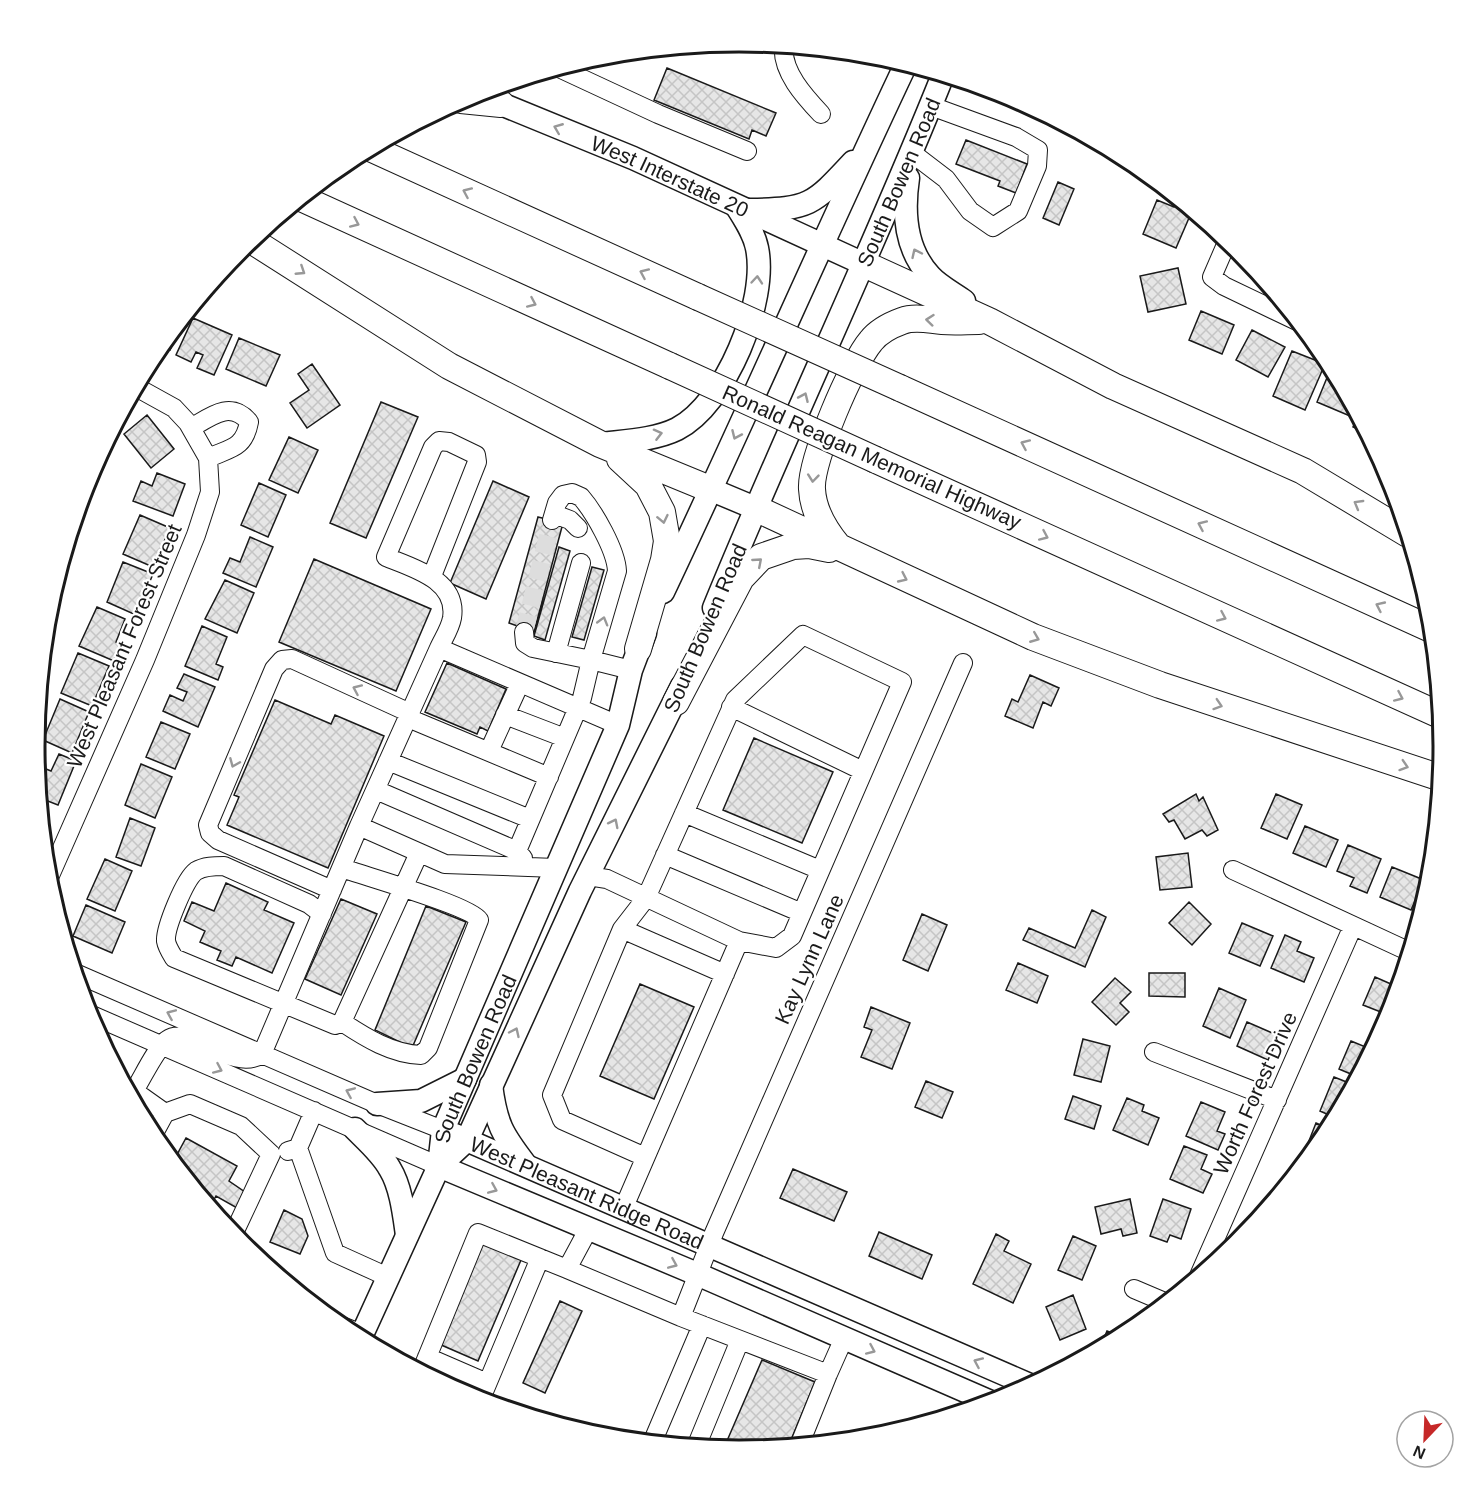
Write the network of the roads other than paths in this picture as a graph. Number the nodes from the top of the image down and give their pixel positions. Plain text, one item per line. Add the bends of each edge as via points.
1 (783, 53) edge
2 (902, 72) edge
3 (570, 74) edge
4 (940, 82) edge
5 (489, 99) edge
6 (481, 102) edge
7 (501, 105) junction
8 (931, 106) junction
9 (821, 114) dead end
10 (868, 145) junction
11 (747, 151) dead end
12 (380, 153) edge
13 (912, 153) junction
14 (310, 202) edge
15 (740, 208) junction
16 (259, 245) edge
17 (822, 245) junction
18 (1224, 249) edge
19 (864, 264) junction
20 (1281, 313) edge
21 (988, 321) junction
22 (143, 391) edge
23 (191, 428) junction
24 (600, 444) junction
25 (208, 458) junction
26 (712, 490) junction
27 (755, 508) junction
28 (578, 528) dead end
29 (1399, 528) edge
30 (838, 546) junction
31 (581, 563) dead end
32 (874, 564) junction
33 (432, 576) junction
34 (1423, 626) edge
35 (524, 632) dead end
36 (439, 648) junction
37 (556, 652) junction
38 (591, 660) junction
39 (635, 660) junction
40 (963, 663) dead end
41 (520, 683) junction
42 (675, 702) junction
43 (578, 708) junction
44 (731, 708) junction
45 (1433, 712) edge
46 (409, 715) junction
47 (505, 715) junction
48 (618, 725) junction
49 (565, 738) junction
50 (489, 751) junction
51 (388, 761) junction
52 (863, 771) junction
53 (1433, 775) edge
54 (549, 777) junction
55 (376, 790) junction
56 (684, 813) junction
57 (530, 819) junction
58 (360, 826) junction
59 (52, 847) edge
60 (517, 851) junction
61 (419, 853) junction
62 (665, 855) junction
63 (530, 867) junction
64 (342, 868) junction
65 (556, 868) junction
66 (820, 870) junction
67 (1233, 870) dead end
68 (588, 876) junction
69 (403, 888) junction
70 (332, 890) junction
71 (646, 897) junction
72 (802, 913) junction
73 (322, 914) junction
74 (1353, 926) junction
75 (622, 929) junction
76 (739, 941) junction
77 (1403, 949) edge
78 (725, 974) junction
79 (85, 977) edge
80 (284, 1004) junction
81 (101, 1019) edge
82 (342, 1022) junction
83 (162, 1044) junction
84 (1154, 1052) dead end
85 (262, 1054) junction
86 (465, 1078) junction
87 (491, 1085) junction
88 (134, 1087) edge
89 (140, 1098) edge
90 (1277, 1100) junction
91 (377, 1104) junction
92 (314, 1111) junction
93 (165, 1113) junction
94 (158, 1126) edge
95 (355, 1129) junction
96 (443, 1130) junction
97 (467, 1140) junction
98 (298, 1149) junction
99 (271, 1154) junction
100 (645, 1157) junction
101 (439, 1166) junction
102 (526, 1166) junction
103 (624, 1207) junction
104 (237, 1226) edge
105 (589, 1228) junction
106 (407, 1234) junction
107 (709, 1244) junction
108 (540, 1258) junction
109 (1205, 1261) edge
110 (567, 1269) junction
111 (697, 1274) junction
112 (388, 1277) junction
113 (1134, 1289) dead end
114 (1159, 1299) edge
115 (681, 1317) junction
116 (702, 1325) junction
117 (364, 1330) edge
118 (843, 1338) junction
119 (740, 1340) junction
120 (424, 1365) edge
121 (828, 1374) junction
122 (1021, 1381) edge
123 (487, 1383) junction
124 (484, 1392) edge
125 (980, 1397) edge
126 (655, 1436) edge
127 (802, 1438) edge
128 (699, 1440) edge

1 - 9 street via 800,92
2 - 10 main road, South Bowen Road
3 - 11 street
4 - 8 main road, South Bowen Road
5 - 7 main road, West Interstate 20
6 - 7 highway
15 -> 7 main road, West Interstate 20 via 633,158
8 - 13 main road, South Bowen Road
8 - 13 street via 1016,137 1038,150 1037,166 1018,211 993,227 970,211 946,179
10 - 15 main road via 826,191 806,205 789,209
10 - 17 main road, South Bowen Road
34 -> 12 highway, bridge
13 - 19 main road, South Bowen Road
21 -> 13 main road via 930,277 907,233 906,194
14 -> 45 highway, Ronald Reagan Memorial Highway, bridge
15 - 17 main road, West Interstate 20
24 -> 15 main road via 677,429 703,410 729,373 756,294 758,272 758,248
16 -> 24 highway via 449,366
17 - 19 main road, West Interstate 20
17 -> 26 main road, South Bowen Road
18 - 20 street via 1212,277
19 - 21 highway
27 -> 19 main road, South Bowen Road
29 -> 21 highway via 1303,471 1113,386
21 -> 30 highway via 916,318 883,330 871,341 821,443 812,475 817,514
22 - 23 street via 174,408
23 - 25 street
23 - 25 street via 221,411 235,411 249,422 243,442
24 - 26 highway
24 -> 39 highway via 648,485 662,512 667,541
25 - 59 street, West Pleasant Forest Street via 210,492 196,535 145,660
26 - 27 main road
26 - 39 main road, South Bowen Road
27 - 30 highway
27 - 42 main road, South Bowen Road
38 -> 28 street via 617,563 581,496 563,495 553,517 570,520
30 - 32 highway
31 - 37 street
42 -> 32 highway via 741,578 761,557 781,548 809,545
32 -> 53 highway via 1033,637 1149,681
33 - 33 street via 386,557 439,441 476,454 477,462
33 - 36 street via 452,604 452,619
35 - 37 street via 523,640 528,645
36 - 41 street
36 - 46 street
37 - 38 street
38 - 39 street
38 - 43 street
39 - 48 main road, South Bowen Road
40 - 107 street, Kay Lynn Lane
41 - 43 street
41 - 47 street
68 -> 42 main road, South Bowen Road
43 - 48 street
43 - 49 street
44 - 52 street
44 - 52 street via 803,635 882,672 902,682
44 - 56 street
46 - 50 street
46 - 51 street
46 -> 70 street via 292,659 282,660 274,669 208,825 210,833
47 - 49 street
47 - 50 street
48 - 65 main road, South Bowen Road
49 - 54 street
50 - 54 street
51 - 55 street
51 - 57 street
52 - 66 street
54 - 57 street
55 - 58 street
55 - 60 street
56 - 62 street
56 - 66 street
57 - 60 street
58 - 61 street
58 - 64 street
60 - 63 street
61 - 63 street via 445,864
61 - 69 street
62 - 71 street
62 - 72 street
63 - 65 street
64 - 69 street
64 - 70 street
65 - 68 main road
65 - 86 main road, South Bowen Road
66 - 72 street
67 - 74 street
68 - 71 street via 605,878
87 -> 68 main road, South Bowen Road
69 - 82 street
69 - 82 street via 476,915 479,920 428,1048 421,1055 404,1054 364,1037
70 - 73 street
71 - 75 street
71 - 76 street
72 - 76 street via 792,936 776,948
73 - 80 street
73 - 80 street via 309,904 224,866 211,866 197,871 189,880 166,930 166,943 174,958
74 - 77 street
74 - 90 street, Worth Forest Drive
75 - 78 street
75 - 100 street via 552,1095 562,1120
76 - 78 street
78 - 100 street
85 -> 79 street, West Pleasant Ridge Road
80 - 82 street via 335,1025
80 - 85 street
81 - 83 street, West Pleasant Ridge Road
83 - 85 street via 178,1036 238,1059
83 - 88 street
83 -> 92 street, West Pleasant Ridge Road
84 - 90 street
91 -> 85 street, West Pleasant Ridge Road
86 - 91 main road via 421,1101
86 - 96 main road, South Bowen Road
87 - 97 main road, South Bowen Road
87 - 102 main road via 499,1127
89 - 93 street
90 - 109 street, Worth Forest Drive
91 - 96 street, West Pleasant Ridge Road
92 - 95 street, West Pleasant Ridge Road
92 - 98 street
93 - 94 street
93 - 99 street via 190,1104 241,1126
95 - 101 street, West Pleasant Ridge Road
95 - 106 main road via 391,1171
96 - 97 main road, West Pleasant Ridge Road
96 - 101 main road, South Bowen Road
97 - 101 main road, South Bowen Road
97 - 102 main road, West Pleasant Ridge Road
98 - 99 street
98 - 112 street via 334,1253
99 - 104 street
100 - 103 street
101 -> 105 main road, West Pleasant Ridge Road
101 - 106 main road, South Bowen Road
102 - 103 main road, West Pleasant Ridge Road
103 - 107 main road, West Pleasant Ridge Road
105 - 110 street
105 -> 111 main road, West Pleasant Ridge Road
106 - 112 main road, South Bowen Road
107 - 111 street, Kay Lynn Lane
122 -> 107 main road, West Pleasant Ridge Road
108 - 110 street
108 - 120 street via 478,1233
108 - 123 street
110 - 115 street
111 - 115 street, Kay Lynn Lane
111 - 118 main road, West Pleasant Ridge Road
112 - 117 main road, South Bowen Road
113 - 114 street
115 - 116 street
116 - 119 street
116 - 126 street
118 - 121 street
118 -> 125 main road, West Pleasant Ridge Road
119 - 121 street
119 - 128 street
120 - 123 street
121 - 127 street
123 - 124 street

